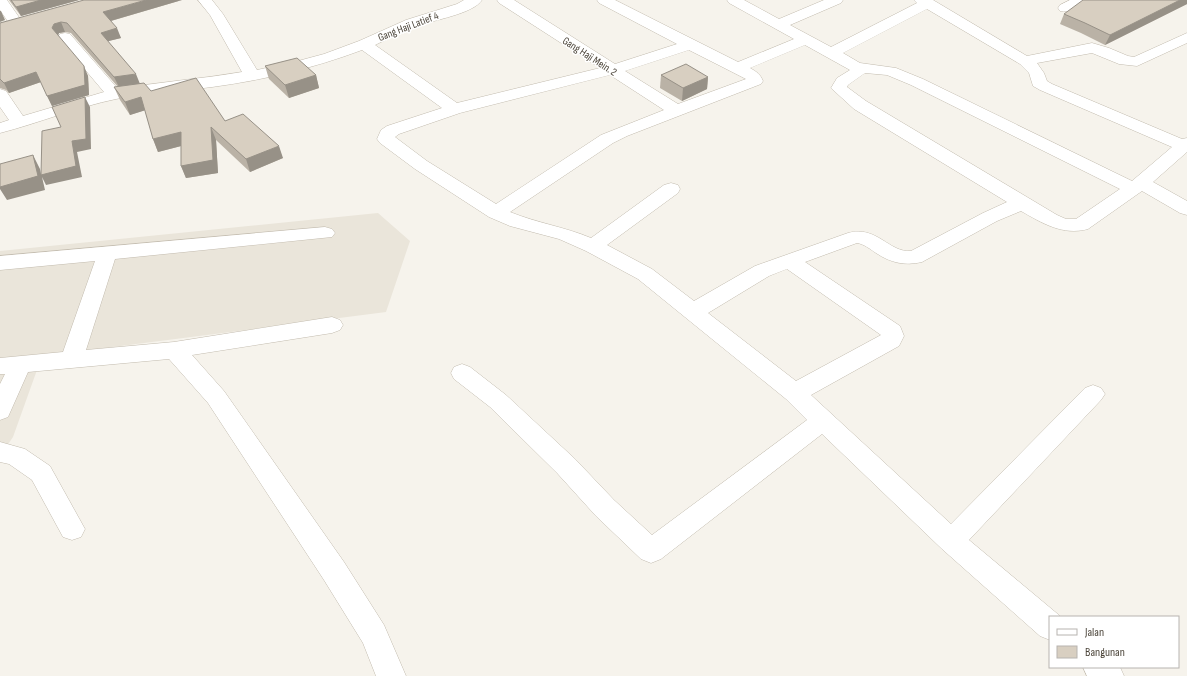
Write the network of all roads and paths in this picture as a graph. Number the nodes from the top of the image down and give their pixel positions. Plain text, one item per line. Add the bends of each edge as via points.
1 (0, 0) edge
2 (205, 0) edge
3 (475, 0) edge
4 (504, 0) edge
5 (604, 0) edge
6 (734, 0) edge
7 (836, 0) edge
8 (1081, 0) edge
9 (925, 2) edge
10 (1065, 8) dead end
11 (31, 19) edge
12 (16, 24) junction
13 (780, 24) junction
14 (0, 28) edge
15 (65, 37) dead end
16 (1187, 37) edge
17 (806, 39) junction
18 (364, 44) junction
19 (690, 46) junction
20 (832, 53) junction
21 (1024, 62) junction
22 (738, 68) junction
23 (860, 68) junction
24 (612, 70) junction
25 (252, 75) junction
26 (0, 94) edge
27 (114, 94) junction
28 (454, 110) junction
29 (677, 111) junction
30 (19, 123) junction
31 (0, 128) edge
32 (1185, 144) edge
33 (1136, 186) junction
34 (672, 189) dead end
35 (1022, 203) junction
36 (1187, 209) edge
37 (496, 213) junction
38 (325, 233) dead end
39 (593, 246) junction
40 (107, 254) junction
41 (789, 261) junction
42 (0, 263) edge
43 (692, 312) junction
44 (332, 325) dead end
45 (174, 350) junction
46 (71, 360) junction
47 (10, 365) edge
48 (462, 373) dead end
49 (794, 393) junction
50 (1093, 394) dead end
51 (0, 411) edge
52 (824, 420) junction
53 (0, 452) edge
54 (72, 530) dead end
55 (951, 541) junction
56 (1049, 625) edge
57 (1099, 668) edge
58 (391, 676) edge
59 (1109, 676) edge

1 - 12 street
2 - 25 street
3 - 18 street, Gang Haji Latief 4 via 462,7 411,23
4 - 24 street, Gang Haji Mein. 2
5 - 19 street
6 - 13 street
7 - 13 street
8 - 10 street
9 - 20 street
9 - 21 street
11 - 12 street
12 - 14 street
13 - 17 street
15 - 27 street
16 - 21 street via 1137,61 1129,62 1099,48 1092,48
17 - 20 street
17 - 22 street
18 - 25 street, Gang Haji Latief 4 via 302,65
18 - 28 street
19 - 22 street
19 - 24 street
20 - 23 street
21 - 32 street via 1036,71 1039,83 1046,87
22 - 29 street via 753,76 755,81
23 - 33 street via 890,71 917,82 1004,126
23 - 35 street via 856,74 842,80 839,88 860,105
24 - 28 street
24 - 29 street, Gang Haji Mein. 2
25 - 27 street, Gang Haji Latief 4
26 - 30 street
27 - 30 street, Gang Haji Latief 4
28 - 37 street via 393,130 387,134 386,139 421,165
29 - 37 street via 607,139
30 - 31 street, Gang Haji Latief 4
32 - 33 street
33 - 35 street via 1081,225 1058,224
33 - 36 street
34 - 39 street
35 - 41 street via 915,257 906,259 893,255 868,239 855,236
37 - 39 street via 517,222 565,234
38 - 40 street
39 - 43 street via 645,274
40 - 42 street
40 - 46 street
41 - 43 street via 762,271
41 - 49 street via 892,332 893,336 891,340
43 - 49 street
44 - 45 street
45 - 46 street
45 - 58 street via 216,397 334,571 374,635
46 - 47 street
47 - 51 street
48 - 52 street via 498,401 651,551
49 - 52 street
50 - 55 street
52 - 55 street
53 - 54 street via 16,456 41,473
55 - 56 street
57 - 59 street

